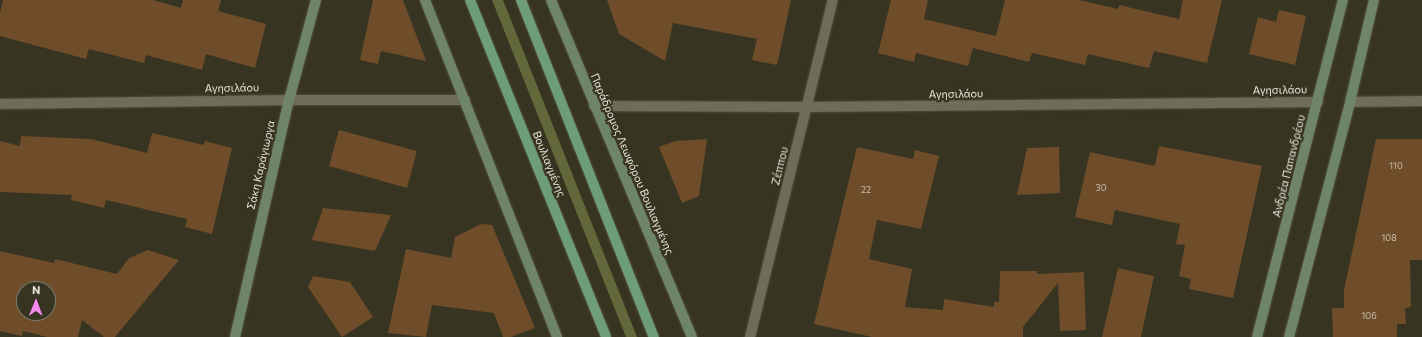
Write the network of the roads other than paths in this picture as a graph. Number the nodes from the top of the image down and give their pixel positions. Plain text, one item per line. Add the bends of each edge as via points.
1 (316, 0) edge
2 (425, 0) edge
3 (470, 0) edge
4 (521, 0) edge
5 (551, 0) edge
6 (833, 0) edge
7 (1343, 0) edge
8 (1374, 0) edge
9 (289, 100) junction
10 (465, 100) junction
11 (1422, 101) edge
12 (1318, 102) junction
13 (1350, 102) junction
14 (0, 104) edge
15 (594, 106) junction
16 (807, 107) junction
17 (235, 337) edge
18 (557, 337) edge
19 (606, 337) edge
20 (654, 337) edge
21 (692, 337) edge
22 (750, 337) edge
23 (1257, 337) edge
24 (1289, 337) edge

1 - 9 street, Σάκη Καράγιωργα
2 - 10 street
3 - 19 main road, Βουλιαγμένης
4 - 20 main road
5 - 15 street, Παράδρομος Λεωφόρου Βουλιαγμένης
6 - 16 street, Ζέππου
7 - 12 street, Ανδρέα Παπανδρέου
8 - 13 street
9 - 10 street, Αγησιλάου
9 - 14 street, Αγησιλάου
9 - 17 street, Σάκη Καράγιωργα
10 - 18 street
11 - 13 street
12 - 16 street, Αγησιλάου
12 - 23 street, Ανδρέα Παπανδρέου
13 - 24 street
15 - 16 street, Αγησιλάου
15 - 21 street, Παράδρομος Λεωφόρου Βουλιαγμένης
16 - 22 street, Ζέππου

